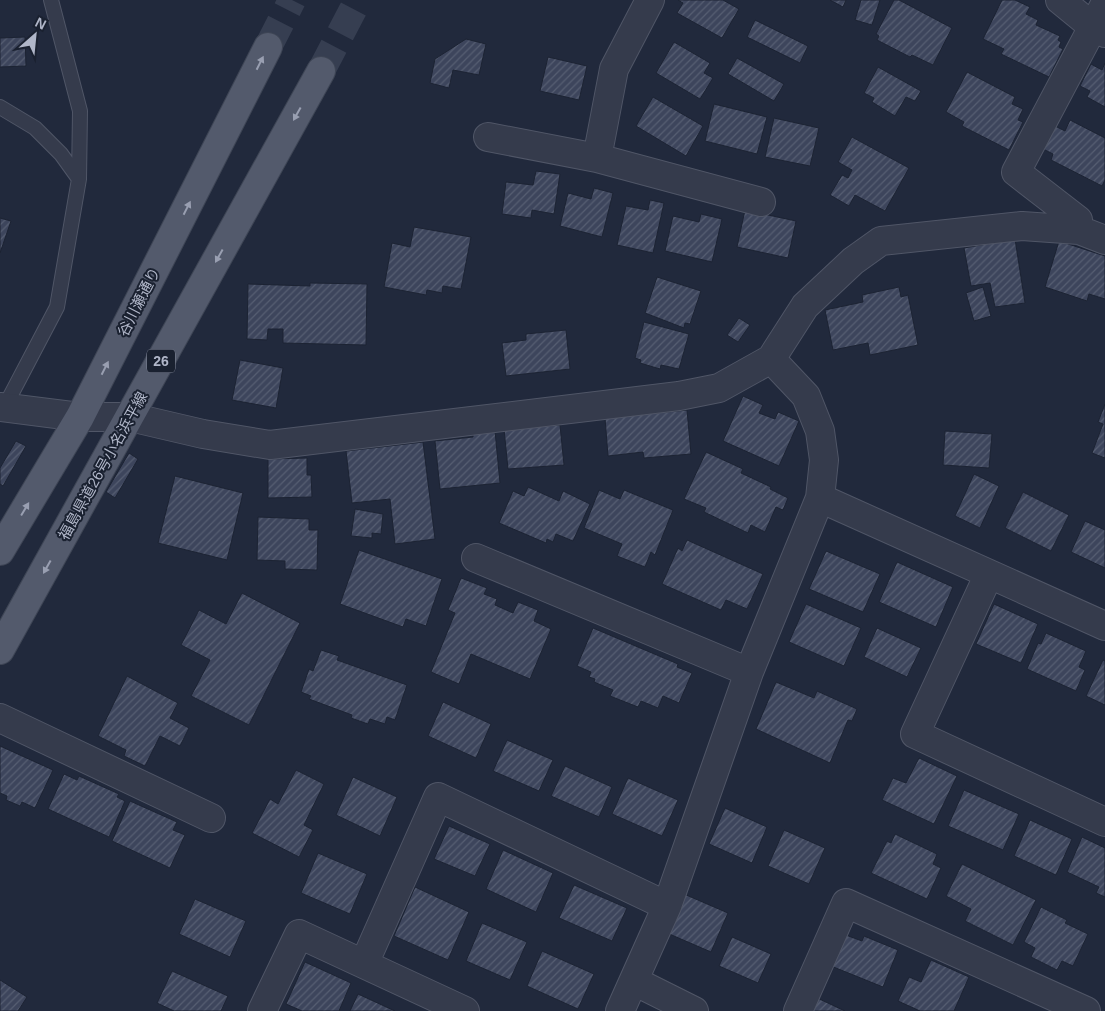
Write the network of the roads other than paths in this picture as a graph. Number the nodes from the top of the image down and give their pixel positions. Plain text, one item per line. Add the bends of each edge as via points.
1 (51, 0) edge
2 (650, 0) edge
3 (1060, 0) edge
4 (1101, 22) edge
5 (268, 47) tunnel mouth
6 (321, 71) tunnel mouth
7 (0, 107) edge
8 (488, 137) dead end
9 (597, 158) junction
10 (80, 179) junction
11 (761, 202) dead end
12 (1079, 230) junction
13 (1105, 240) edge
14 (771, 359) junction
15 (2, 407) edge
16 (80, 417) junction
17 (130, 417) junction
18 (820, 498) junction
19 (0, 551) edge
20 (476, 558) dead end
21 (989, 574) junction
22 (1105, 626) edge
23 (0, 650) edge
24 (750, 672) junction
25 (0, 718) edge
26 (211, 818) dead end
27 (1105, 822) edge
28 (667, 906) junction
29 (364, 964) junction
30 (634, 981) junction
31 (262, 1011) edge
32 (465, 1011) edge
33 (620, 1011) edge
34 (694, 1011) edge
35 (798, 1011) edge
36 (1086, 1011) edge

1 - 10 lane via 80,111
2 - 9 street via 614,69
3 - 4 street
4 - 12 street via 1016,172 1078,220
16 -> 5 main road, 谷川瀬通り
6 -> 17 main road, 福島県道26号小名浜平線 / 26
7 - 10 lane via 35,128
8 - 9 street
9 - 11 street
10 - 15 lane via 57,307
12 - 13 street
12 - 14 street via 1022,226 881,241 853,261 805,306
14 - 17 street via 719,388 679,396 270,445
14 - 18 street via 806,396 820,431 824,460
15 - 16 street
16 - 17 street
19 -> 16 main road, 谷川瀬通り
17 -> 23 main road, 福島県道26号小名浜平線 / 26
18 - 21 street
18 - 24 street
20 - 24 street
21 - 22 street
21 - 27 street via 915,734
24 - 28 street
25 - 26 street
28 - 29 street via 438,797
28 - 30 street
29 - 31 street via 299,934
29 - 32 street
30 - 33 street
30 - 34 street
35 - 36 street via 846,903

